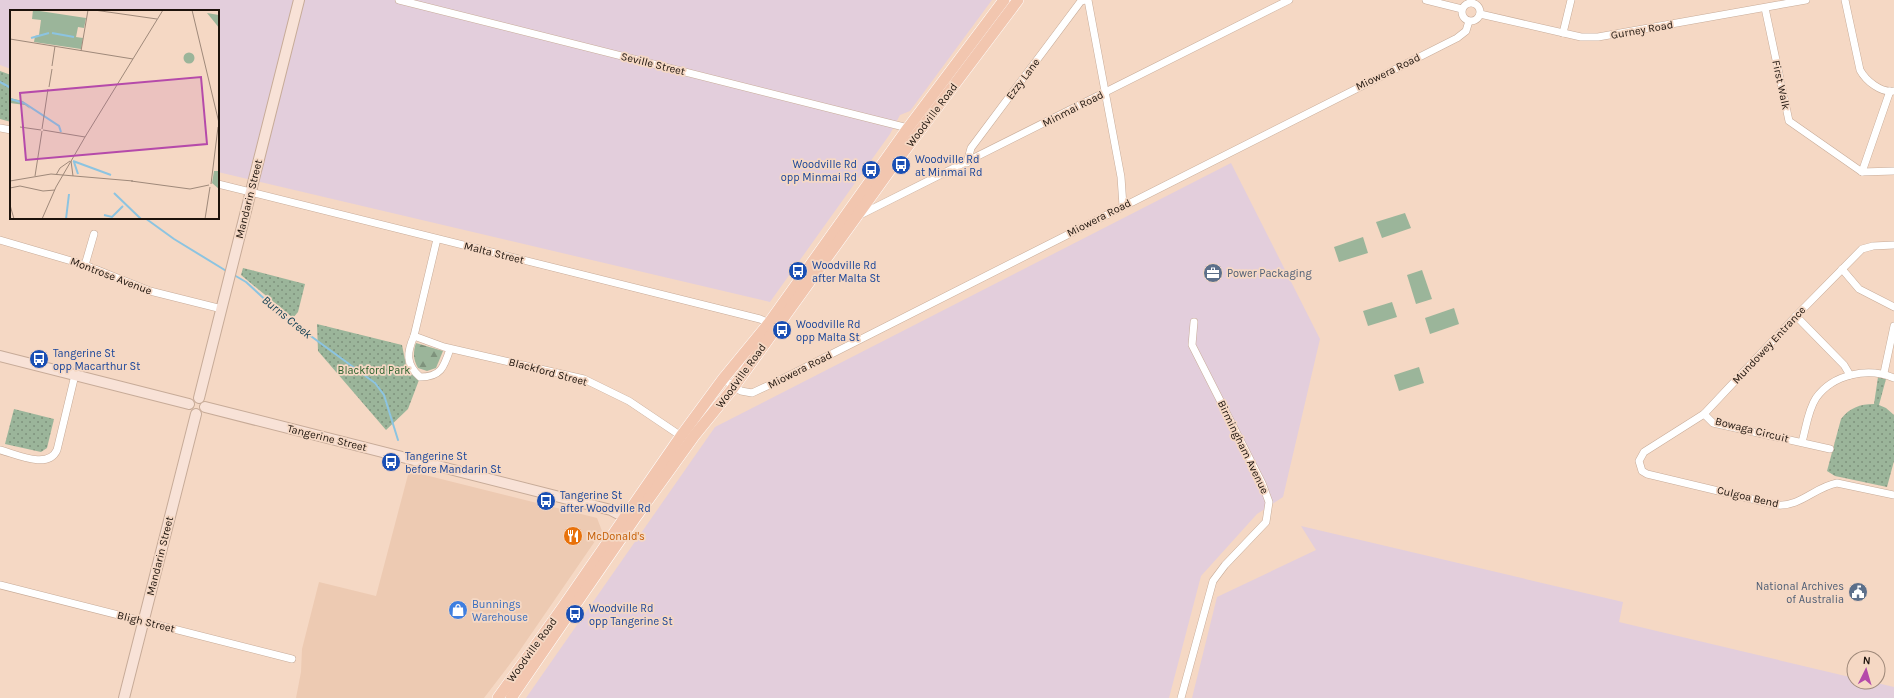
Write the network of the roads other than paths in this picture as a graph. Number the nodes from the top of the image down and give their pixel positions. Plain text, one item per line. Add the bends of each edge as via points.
1 (299, 0) edge
2 (399, 0) edge
3 (1004, 0) edge
4 (1018, 0) edge
5 (1085, 0) edge
6 (1088, 0) edge
7 (1289, 0) edge
8 (1426, 0) edge
9 (1571, 0) edge
10 (1806, 0) edge
11 (1845, 0) edge
12 (1473, 2) edge
13 (1765, 8) junction
14 (1462, 9) junction
15 (1480, 14) junction
16 (1469, 21) junction
17 (1563, 33) junction
18 (1892, 91) edge
19 (1105, 92) junction
20 (0, 128) edge
21 (908, 128) junction
22 (10, 130) edge
23 (967, 163) junction
24 (1894, 171) edge
25 (1862, 172) junction
26 (219, 184) edge
27 (251, 192) junction
28 (1123, 206) junction
29 (857, 217) junction
30 (94, 234) dead end
31 (437, 239) junction
32 (0, 240) edge
33 (1894, 245) edge
34 (86, 265) junction
35 (1842, 269) junction
36 (1894, 307) edge
37 (222, 309) junction
38 (1796, 316) junction
39 (1194, 322) dead end
40 (769, 323) junction
41 (1894, 326) edge
42 (414, 336) junction
43 (450, 349) junction
44 (0, 356) edge
45 (1884, 373) junction
46 (74, 375) junction
47 (1850, 375) junction
48 (1894, 378) edge
49 (723, 379) junction
50 (733, 388) junction
51 (199, 398) junction
52 (189, 404) junction
53 (205, 408) junction
54 (196, 414) junction
55 (1704, 414) junction
56 (680, 436) junction
57 (1802, 442) junction
58 (1830, 449) dead end
59 (0, 450) edge
60 (1644, 452) joint
61 (1894, 495) edge
62 (628, 519) junction
63 (0, 585) edge
64 (143, 621) junction
65 (292, 659) dead end
66 (124, 698) edge
67 (498, 698) edge
68 (511, 698) edge
69 (1181, 698) edge

1 - 27 street, Mandarin Street
2 - 21 street, Seville Street
3 - 21 main road, Woodville Road
4 - 29 main road, Woodville Road
5 - 23 street, Ezzy Lane via 1081,1 971,148
6 - 19 street
7 - 19 street, Minmai Road
8 - 14 street
9 - 17 street
10 - 13 street, Gurney Road
11 - 18 street via 1864,78 1881,90
12 - 14 street
12 - 15 street via 1478,6
13 - 17 street, Gurney Road via 1598,37
13 - 25 street, First Walk via 1789,121
14 - 16 street via 1464,18
15 - 16 street via 1477,19
15 - 17 street, Gurney Road
16 - 28 street, Miowera Road via 1466,31 1457,38
18 - 25 street
19 - 23 street, Minmai Road
19 - 28 street via 1121,177
20 - 22 street
21 - 40 main road, Woodville Road
23 - 29 street, Minmai Road
24 - 25 street
26 - 27 street, Malta Street
27 - 31 street, Malta Street
27 - 37 street, Mandarin Street
28 - 50 street, Miowera Road via 752,393
29 - 50 main road, Woodville Road
30 - 34 street
31 - 40 street, Malta Street
31 - 42 street
32 - 34 street, Montrose Avenue
33 - 35 street, Mundowey Entrance via 1862,249
34 - 37 street, Montrose Avenue via 150,291
35 - 36 street via 1859,289
35 - 38 street, Mundowey Entrance
37 - 51 street, Mandarin Street
38 - 47 street via 1844,365
38 - 55 street, Mundowey Entrance
39 - 69 street, Birmingham Avenue via 1192,345 1262,483 1269,502 1266,522 1213,581
40 - 49 main road, Woodville Road
41 - 45 street
42 - 43 street, Blackford Street
42 - 43 street via 409,348 409,361 412,370 420,377 432,377 440,371
43 - 56 street, Blackford Street via 584,379 629,401
44 - 46 street
45 - 47 street, Bowaga Circuit
45 - 48 street, Bowaga Circuit
46 - 52 street
46 - 59 street via 53,456 47,460 40,460
47 - 57 street, Bowaga Circuit via 1835,381 1816,399
49 - 50 street, Miowera Road
49 - 56 main road, Woodville Road
50 - 62 main road, Woodville Road
51 - 52 street via 193,399
51 - 53 street via 204,402
52 - 54 street via 190,410
53 - 54 street
53 - 62 street, Tangerine Street via 598,506
54 - 64 street, Mandarin Street
55 - 57 street, Bowaga Circuit via 1713,422
55 - 60 street, Mundowey Entrance
56 - 62 main road, Woodville Road
57 - 58 street, Bowaga Circuit
60 - 61 street, Culgoa Bend via 1640,457 1639,466 1647,474 1777,505 1792,504 1837,483
62 - 67 main road, Woodville Road
62 - 68 main road, Woodville Road
63 - 64 street, Bligh Street
64 - 65 street, Bligh Street
64 - 66 street, Mandarin Street

